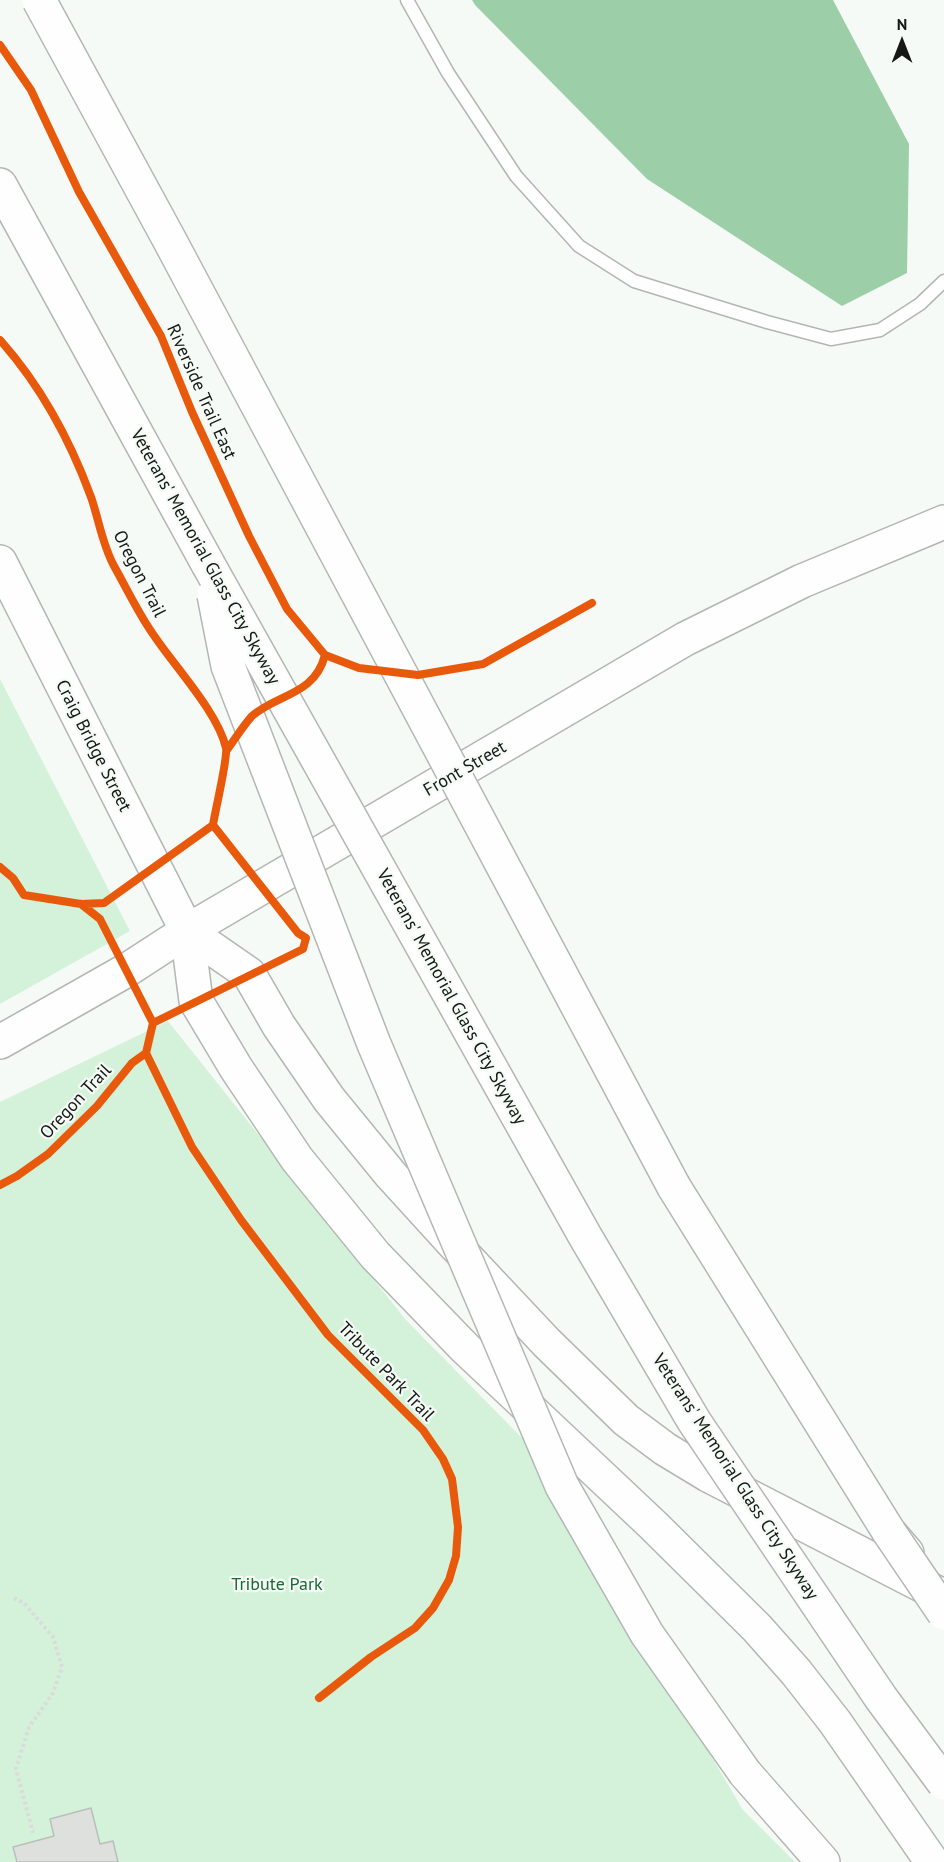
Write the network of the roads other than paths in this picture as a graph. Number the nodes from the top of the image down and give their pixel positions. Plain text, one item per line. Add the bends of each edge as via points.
1 (39, 0) edge
2 (407, 0) edge
3 (0, 185) edge
4 (944, 281) edge
5 (944, 522) edge
6 (0, 562) edge
7 (208, 564) junction
8 (187, 930) junction
9 (0, 1042) edge
10 (889, 1532) junction
11 (944, 1595) edge
12 (944, 1612) edge
13 (944, 1783) edge
14 (823, 1862) edge
15 (932, 1862) edge

1 - 10 main road, bridge via 674,1186
2 - 4 lane via 448,73 516,176 579,246 634,281 831,339 880,330 920,304
3 - 7 main road, Veterans' Memorial Glass City Skyway
5 - 8 main road, Front Street via 802,581 685,639
6 - 8 main road, Craig Bridge Street
7 - 13 main road, Veterans' Memorial Glass City Skyway, bridge via 585,1236 694,1421
7 - 14 main road, bridge via 228,666 374,1044 562,1486 646,1634 745,1773
8 - 9 main road, Front Street via 127,970
8 - 11 main road via 249,974 329,1100 391,1175 547,1343 626,1420 708,1475
8 - 15 main road via 196,1002 297,1159 375,1255 465,1348 757,1628 835,1722
10 - 11 main road, bridge
10 - 12 main road, bridge

